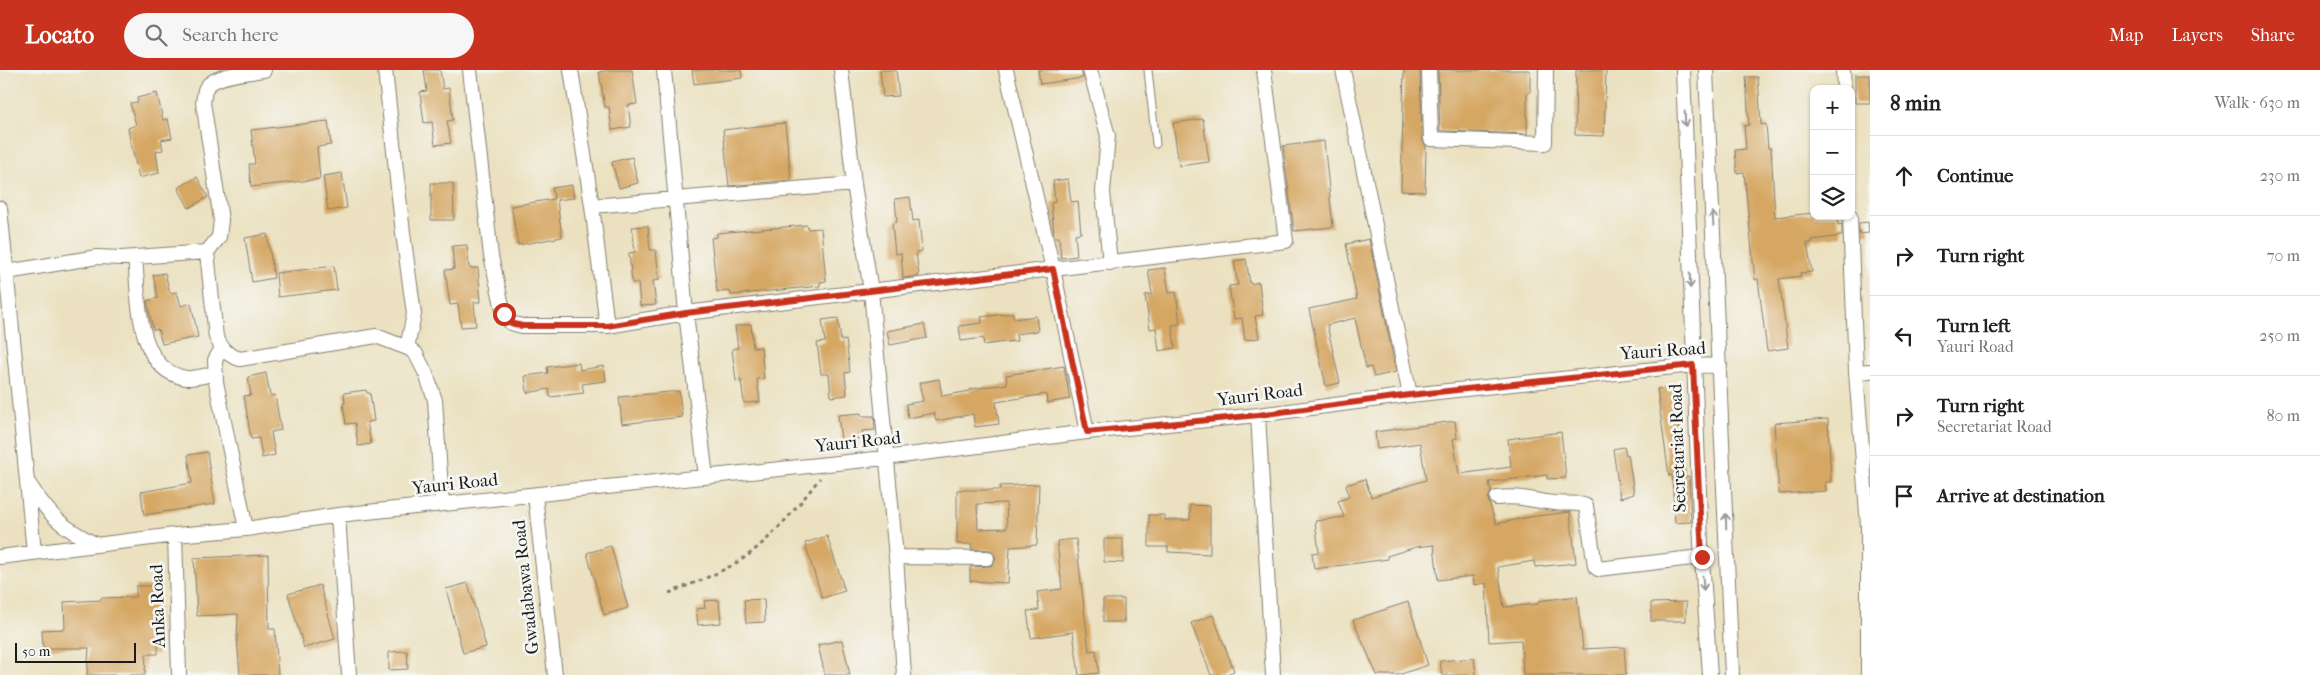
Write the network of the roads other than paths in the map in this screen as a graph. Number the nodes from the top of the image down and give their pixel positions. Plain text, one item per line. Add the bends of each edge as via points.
1 (264, 70) edge
2 (385, 70) edge
3 (470, 70) edge
4 (571, 70) edge
5 (664, 70) edge
6 (842, 70) edge
7 (1006, 70) edge
8 (1090, 70) edge
9 (1148, 70) edge
10 (1264, 70) edge
11 (1343, 70) edge
12 (1429, 70) edge
13 (1546, 70) edge
14 (1683, 70) edge
15 (1706, 70) edge
16 (1843, 70) edge
17 (1844, 85) edge
18 (1156, 144) dead end
19 (854, 184) junction
20 (676, 199) junction
21 (592, 206) junction
22 (0, 208) edge
23 (1850, 220) edge
24 (207, 252) junction
25 (135, 257) junction
26 (1110, 263) junction
27 (1053, 269) junction
28 (7, 272) junction
29 (871, 291) junction
30 (686, 313) junction
31 (607, 326) junction
32 (222, 348) junction
33 (408, 348) junction
34 (1693, 365) junction
35 (1720, 366) junction
36 (1870, 371) edge
37 (1856, 372) junction
38 (216, 373) junction
39 (1410, 395) junction
40 (1258, 415) junction
41 (1087, 432) junction
42 (886, 458) junction
43 (706, 477) junction
44 (27, 482) junction
45 (535, 495) junction
46 (1497, 498) dead end
47 (442, 504) junction
48 (338, 515) junction
49 (1869, 526) edge
50 (246, 529) junction
51 (174, 535) junction
52 (98, 545) junction
53 (34, 552) junction
54 (0, 556) edge
55 (1702, 557) junction
56 (896, 558) junction
57 (987, 558) dead end
58 (179, 675) edge
59 (349, 675) edge
60 (555, 675) edge
61 (904, 675) edge
62 (1273, 675) edge
63 (1710, 675) edge
64 (1732, 675) edge
65 (1868, 675) edge

1 - 24 street via 223,77 213,81 205,90 203,102 221,220 219,237
2 - 33 street via 414,314
3 - 31 street via 491,256 504,314 511,323 522,326
4 - 21 street
5 - 20 street
6 - 19 street
7 - 27 street
8 - 26 street via 1108,136 1103,192
9 - 18 lane
10 - 26 street via 1286,241
11 - 39 street
12 - 13 street via 1431,139 1545,143
14 -> 34 street, Secretariat Road
35 -> 15 street
16 - 17 street
19 - 20 street
19 - 29 street
20 - 21 street
20 - 30 street
21 - 31 street
22 - 28 street
23 - 37 street
24 - 25 street
24 - 32 street via 216,337
25 - 28 street via 97,257
25 - 38 street via 145,339 154,360 186,378
26 - 27 street
27 - 29 street
27 - 41 street
28 - 44 street
29 - 30 street
29 - 42 street
30 - 31 street
30 - 43 street
32 - 33 street via 230,356 240,359 376,336
32 - 38 street via 215,360
33 - 47 street via 416,354 435,400
34 - 35 street, Yauri Road
34 - 39 street, Yauri Road
34 - 55 street, Secretariat Road
64 -> 35 street
36 - 37 street
37 - 49 street
38 - 50 street
39 - 40 street, Yauri Road
40 - 41 street, Yauri Road
40 - 62 street
41 - 42 street, Yauri Road
42 - 43 street, Yauri Road
42 - 56 street
43 - 45 street, Yauri Road
44 - 52 street via 41,504 59,522 71,532
44 - 53 street
45 - 47 street, Yauri Road
45 - 60 street, Gwadabawa Road
46 - 55 street via 1514,495 1586,506 1598,569
47 - 48 street, Yauri Road
48 - 50 street, Yauri Road
48 - 59 street
49 - 65 street
50 - 51 street, Yauri Road
51 - 52 street, Yauri Road
51 - 58 street, Anka Road
52 - 53 street, Yauri Road
53 - 54 street, Yauri Road
55 -> 63 street, Secretariat Road
56 - 57 street
56 - 61 street

